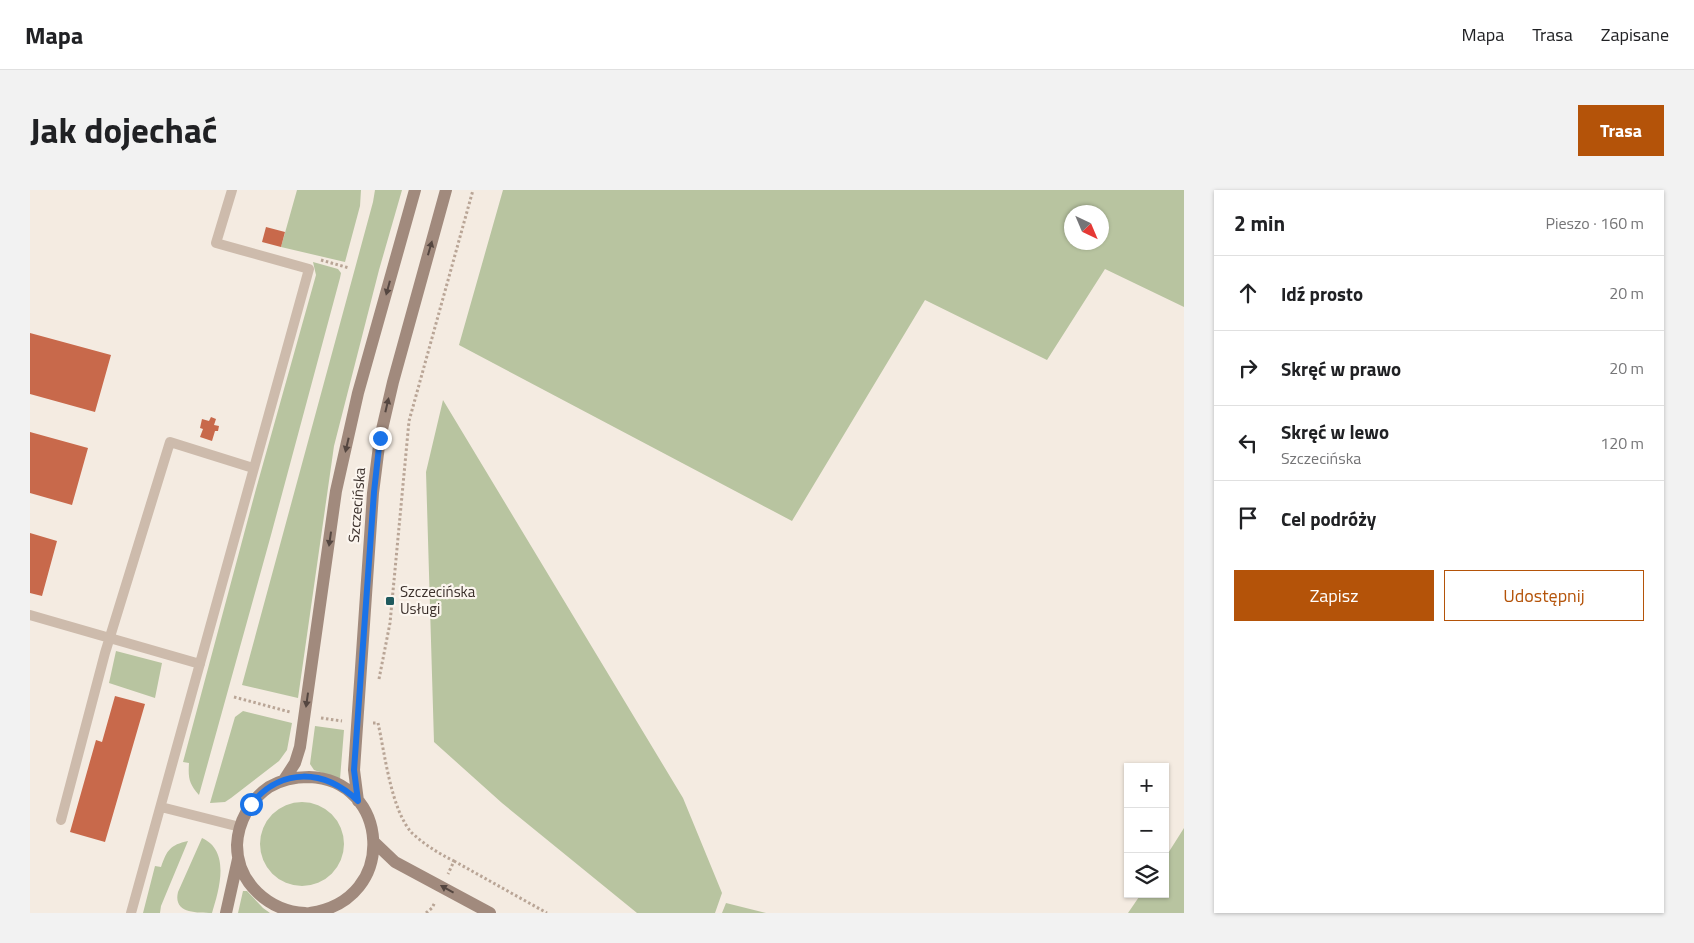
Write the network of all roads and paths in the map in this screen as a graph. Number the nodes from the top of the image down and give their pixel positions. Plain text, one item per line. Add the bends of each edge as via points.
1 (232, 190) edge
2 (415, 190) edge
3 (446, 190) edge
4 (473, 190) edge
5 (349, 268) dead end
6 (309, 269) junction
7 (253, 468) junction
8 (30, 614) edge
9 (110, 636) junction
10 (200, 664) junction
11 (377, 686) dead end
12 (373, 714) dead end
13 (373, 723) dead end
14 (284, 780) junction
15 (358, 801) junction
16 (161, 807) junction
17 (61, 820) dead end
18 (240, 827) junction
19 (374, 842) junction
20 (238, 856) junction
21 (454, 861) dead end
22 (322, 912) edge
23 (131, 913) edge
24 (226, 913) edge
25 (295, 913) edge
26 (305, 913) edge
27 (490, 913) edge
28 (547, 913) edge

1 - 6 lane via 216,243
2 -> 14 main road, Szczecińska via 358,393 336,491 300,747
15 -> 3 main road, Szczecińska via 354,770 380,438 392,382
4 - 11 path via 409,421 390,623
5 - 6 path via 312,258
6 - 7 lane
7 - 9 lane via 170,442
7 - 10 lane
8 - 9 lane
9 - 10 lane
9 - 17 lane
10 - 16 lane
12 - 13 path
14 - 15 main road via 316,777 346,790
14 - 18 main road via 258,796 245,813
15 - 19 main road via 366,812
16 - 18 lane
16 - 23 lane
18 - 20 main road
19 - 22 main road via 371,866 357,889 347,899
27 -> 19 main road via 395,862
20 - 24 main road
20 - 25 main road via 245,876 258,894 269,903
21 - 28 path
25 - 26 main road

